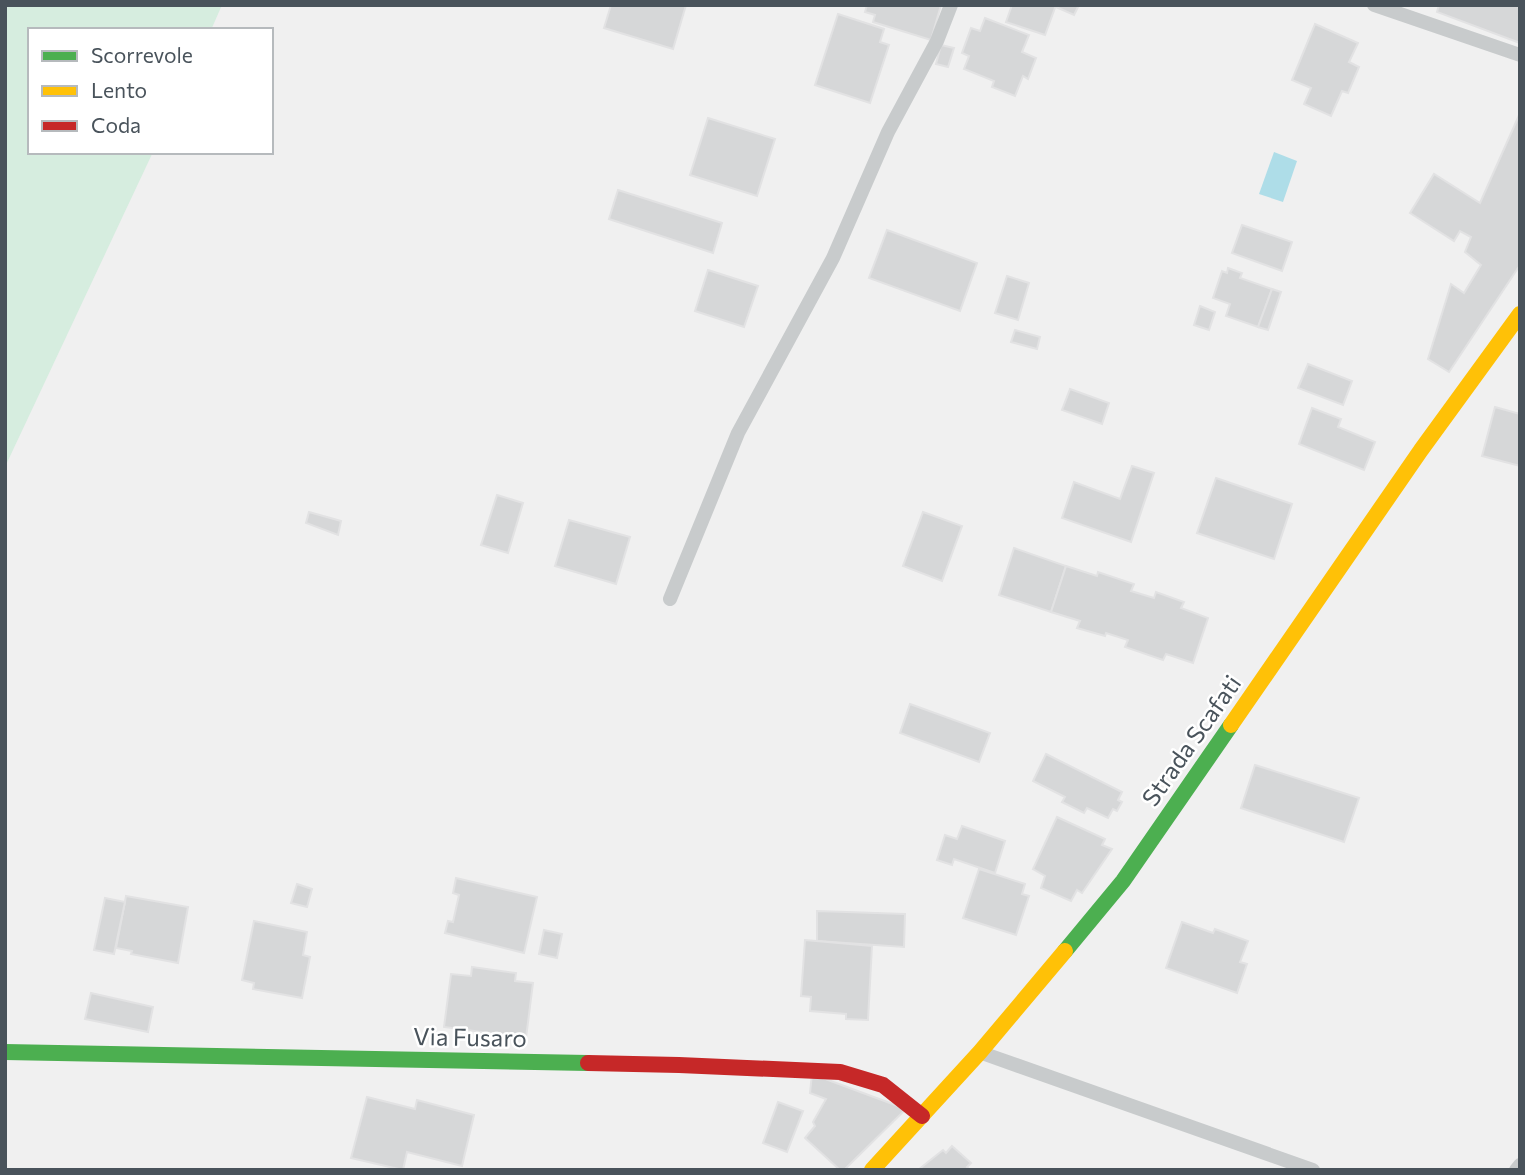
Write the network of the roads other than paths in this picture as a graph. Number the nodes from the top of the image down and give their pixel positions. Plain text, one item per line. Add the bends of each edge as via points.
1 (951, 5) edge
2 (1374, 5) edge
3 (1520, 55) edge
4 (1520, 314) edge
5 (670, 599) dead end
6 (5, 1052) edge
7 (981, 1052) junction
8 (922, 1116) junction
9 (1520, 1165) edge
10 (872, 1170) edge
11 (1313, 1170) edge
12 (1516, 1170) edge

1 - 5 lane via 833,258 738,433
2 - 3 lane
4 - 7 street, Strada Scafati via 1123,881
6 - 8 street, Via Fusaro via 840,1072 883,1085
7 - 8 street, Strada Scafati
7 - 11 lane
8 - 10 street, Strada Scafati
9 - 12 lane

